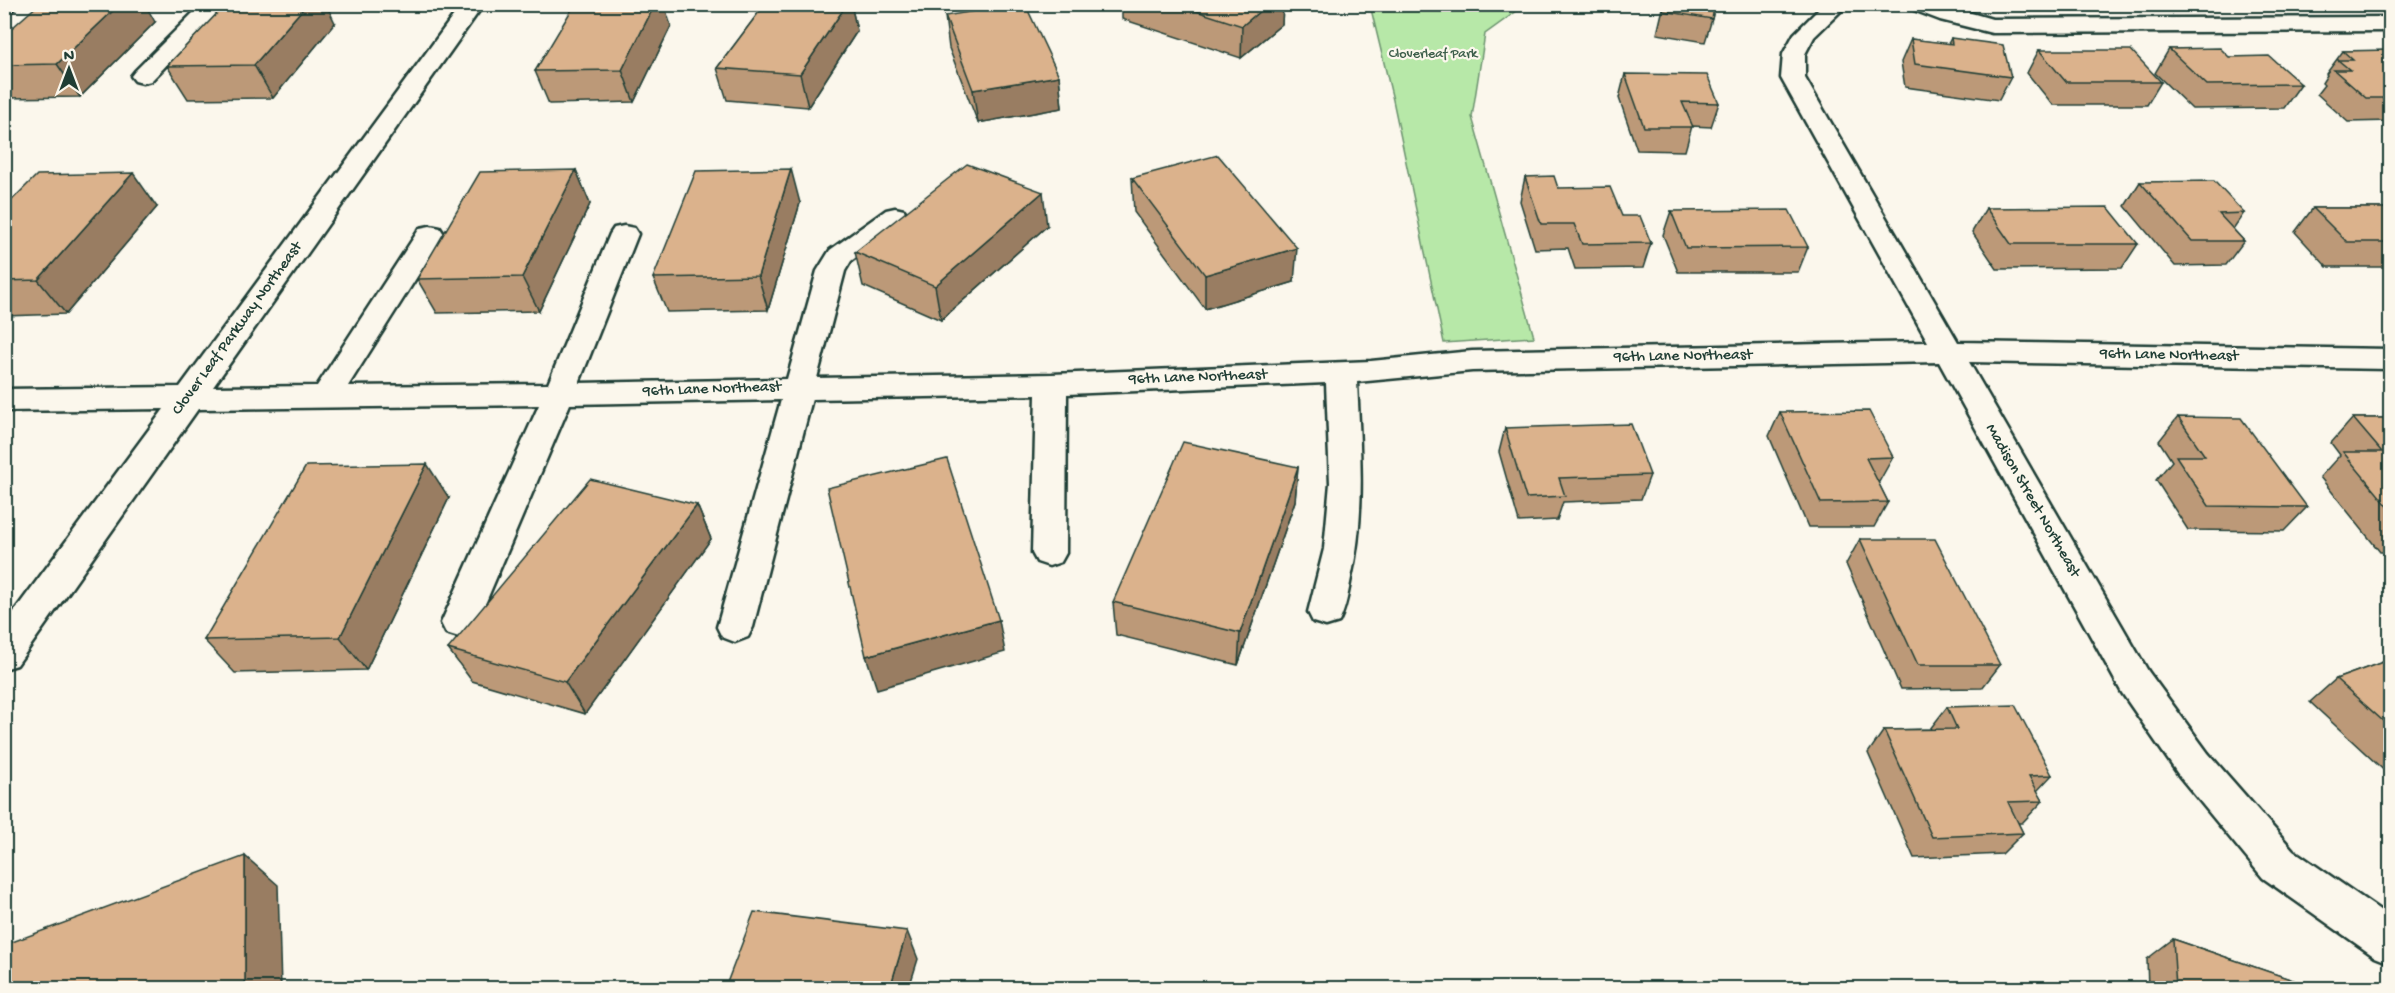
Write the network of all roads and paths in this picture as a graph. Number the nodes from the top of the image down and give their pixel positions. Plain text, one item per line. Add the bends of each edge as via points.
1 (38, 4) edge
2 (215, 4) edge
3 (473, 4) edge
4 (1837, 4) edge
5 (1919, 4) edge
6 (2391, 24) edge
7 (4, 32) edge
8 (143, 76) dead end
9 (895, 216) dead end
10 (430, 234) dead end
11 (624, 234) dead end
12 (1947, 352) junction
13 (2391, 359) edge
14 (1341, 372) junction
15 (1052, 384) junction
16 (798, 387) junction
17 (559, 394) junction
18 (327, 395) junction
19 (189, 397) junction
20 (4, 400) edge
21 (1049, 553) dead end
22 (1326, 612) dead end
23 (459, 623) dead end
24 (735, 627) dead end
25 (4, 654) edge
26 (2391, 942) edge

1 - 7 street
2 - 8 street
3 - 19 street, Clover Leaf Parkway Northeast
4 - 12 street, Madison Street Northeast via 1805,34 1794,54 1793,78
5 - 6 street via 1992,26
9 - 16 street via 840,256 831,271
10 - 18 street
11 - 17 street
12 - 13 street, 96th Lane Northeast
12 - 14 street, 96th Lane Northeast via 1472,362
12 - 26 street, Madison Street Northeast via 2135,682 2194,765 2278,864
14 - 15 street, 96th Lane Northeast
14 - 22 street via 1346,483 1341,549
15 - 16 street, 96th Lane Northeast
15 - 21 street
16 - 17 street, 96th Lane Northeast
16 - 24 street
17 - 18 street, 96th Lane Northeast
17 - 23 street
18 - 19 street, 96th Lane Northeast
19 - 20 street, 96th Lane Northeast
19 - 25 street, Clover Leaf Parkway Northeast

